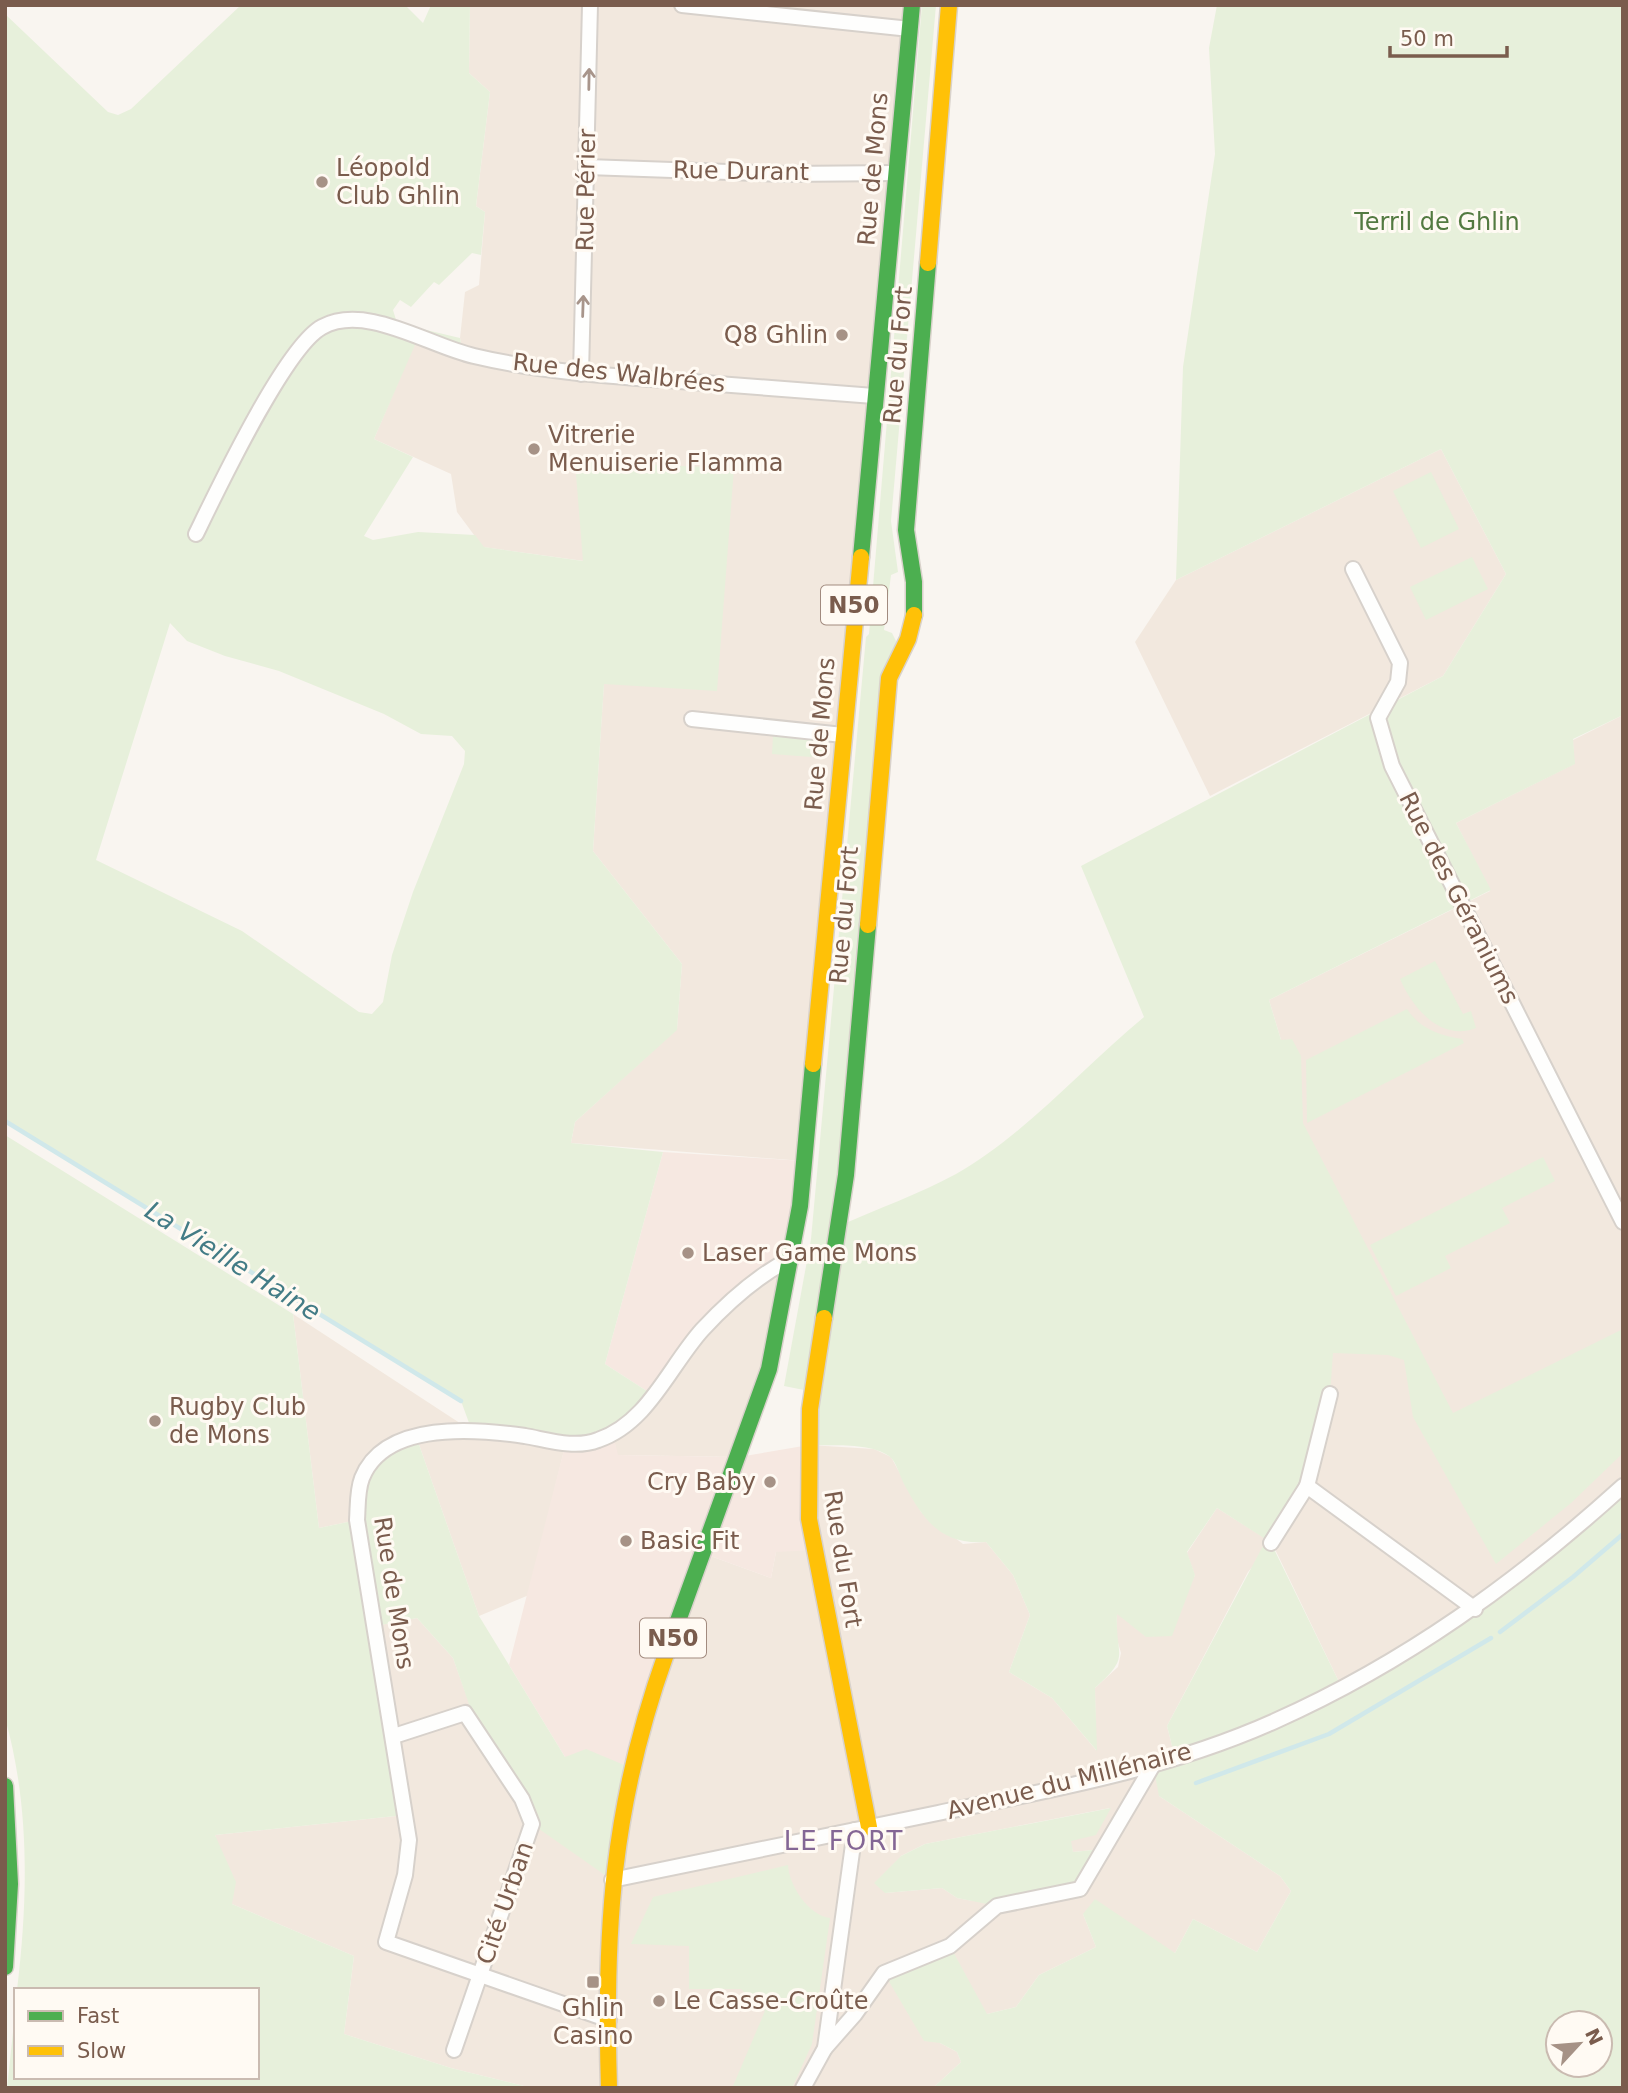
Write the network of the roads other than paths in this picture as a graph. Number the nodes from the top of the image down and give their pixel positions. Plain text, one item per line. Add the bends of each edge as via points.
1 (590, 5) edge
2 (682, 5) edge
3 (912, 5) edge
4 (949, 5) edge
5 (910, 29) junction
6 (587, 167) junction
7 (896, 173) junction
8 (581, 374) junction
9 (874, 396) junction
10 (196, 534) dead end
11 (1353, 569) dead end
12 (692, 719) dead end
13 (843, 735) junction
14 (1623, 1222) edge
15 (792, 1258) junction
16 (1330, 1394) dead end
17 (1307, 1486) junction
18 (1623, 1486) edge
19 (1271, 1543) dead end
20 (1475, 1609) junction
21 (394, 1736) junction
22 (1153, 1765) junction
23 (5, 1786) edge
24 (862, 1828) junction
25 (612, 1880) junction
26 (387, 1942) joint
27 (5, 1966) edge
28 (479, 1976) junction
29 (609, 2020) junction
30 (825, 2048) junction
31 (454, 2050) dead end
32 (609, 2088) edge
33 (803, 2088) edge

6 -> 1 street, Rue Périer
2 - 5 street
3 - 5 main road, Rue de Mons / N50
4 - 24 main road, Rue du Fort via 906,530 914,610 911,632 889,678 846,1175 810,1409 809,1519
5 - 7 main road, Rue de Mons / N50
6 - 7 street, Rue Durant
8 -> 6 street, Rue Périer
7 - 9 main road, Rue de Mons / N50
8 - 9 street, Rue des Walbrées
8 - 10 street, Rue des Walbrées via 475,357 371,321 355,319 324,326 294,354
9 - 13 main road, Rue de Mons / N50
11 - 14 street, Rue des Géraniums via 1401,663 1398,682 1378,718 1392,766
12 - 13 street
13 - 15 main road, Rue de Mons / N50
15 - 21 street, Rue de Mons via 763,1273 702,1331 636,1418 613,1434 580,1445 492,1431 442,1431 402,1441 373,1461 359,1490 357,1520
15 - 25 main road, Rue de Mons / N50 via 758,1403 631,1758
16 - 17 street
17 - 19 street
17 - 20 street
18 - 20 street, Avenue du Millénaire
20 - 22 street, Avenue du Millénaire via 1329,1696 1230,1739
21 - 26 street, Rue de Mons via 409,1840
21 - 28 street, Cité Urban via 465,1713 528,1810 532,1824
22 - 24 street, Avenue du Millénaire
22 - 30 street via 1080,1889 997,1906 950,1946 884,1973
23 - 27 main road via 10,1884
24 - 25 street, Avenue du Millénaire
24 - 30 street, Rue du Fort
25 - 29 main road, N50
26 - 28 street, Cité Urban
28 - 29 street, Cité Urban
28 - 31 street, Cité Urban
29 - 32 main road, N50
30 - 33 street, Rue du Fort

